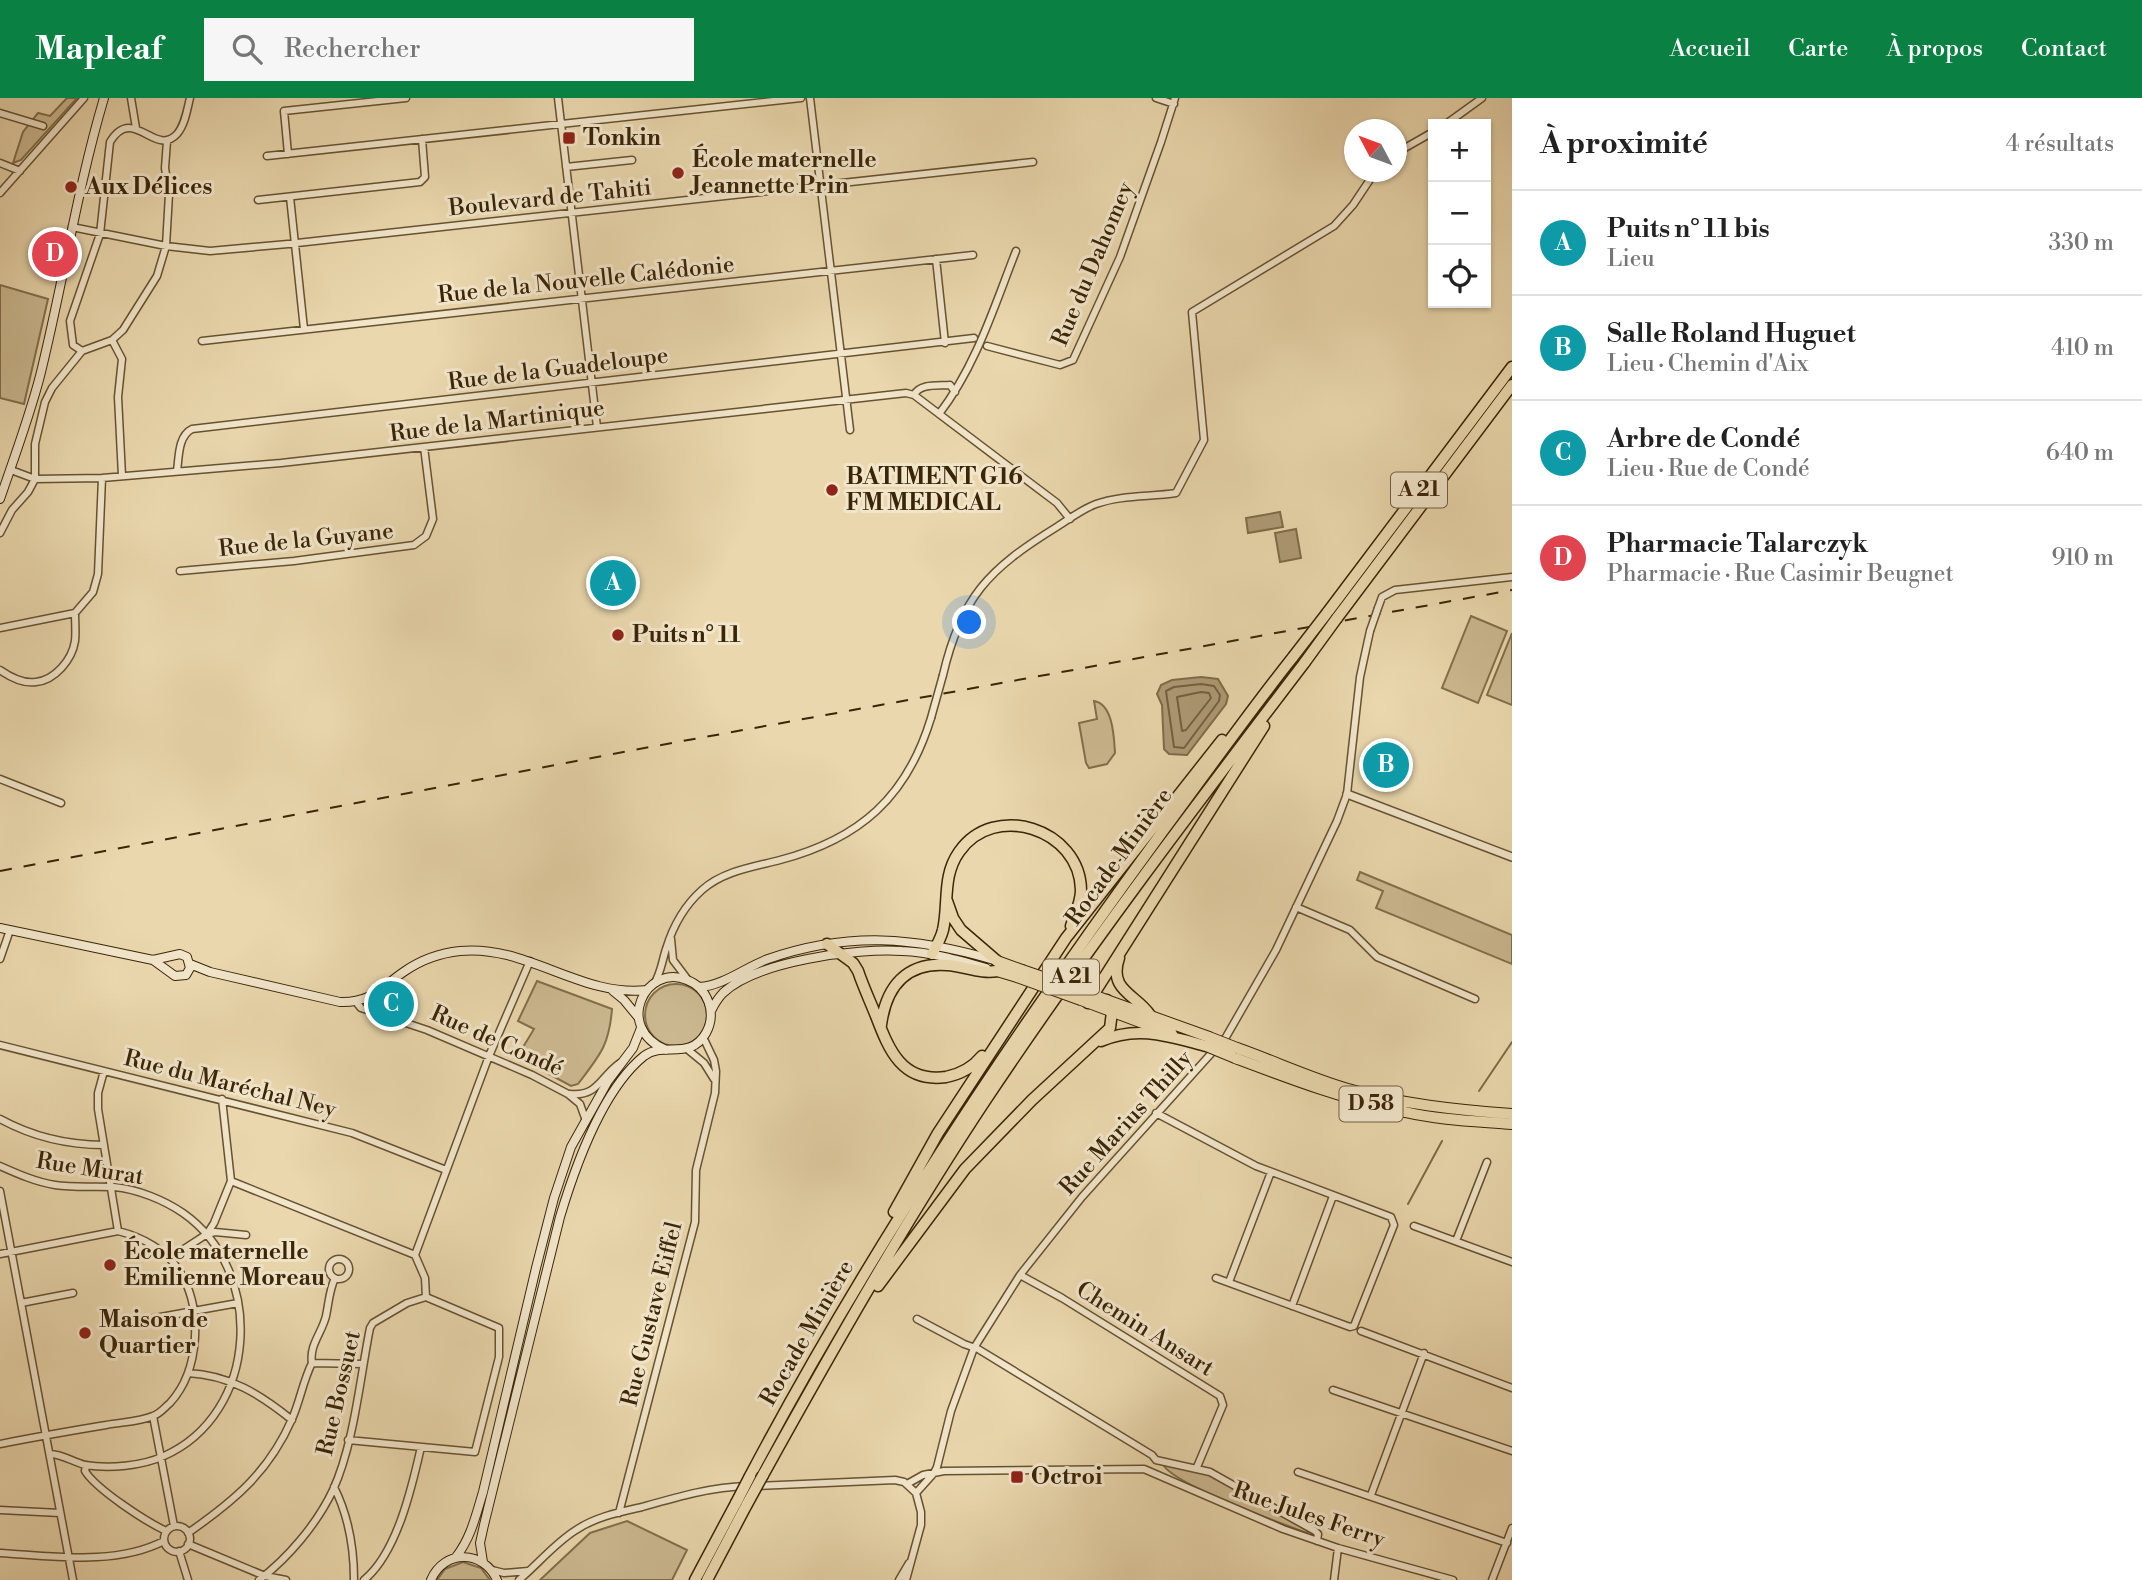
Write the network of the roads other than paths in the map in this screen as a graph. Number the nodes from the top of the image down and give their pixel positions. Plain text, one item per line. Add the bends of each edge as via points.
1 (84, 98) edge
2 (104, 98) edge
3 (131, 98) edge
4 (190, 98) edge
5 (406, 98) edge
6 (558, 98) edge
7 (801, 98) edge
8 (810, 98) edge
9 (1156, 98) edge
10 (1482, 98) edge
11 (1174, 101) edge
12 (0, 113) edge
13 (1453, 119) edge
14 (561, 124) junction
15 (43, 126) dead end
16 (136, 128) junction
17 (1428, 135) edge
18 (422, 139) junction
19 (167, 141) junction
20 (1407, 147) edge
21 (288, 154) junction
22 (267, 156) dead end
23 (632, 160) dead end
24 (1033, 162) dead end
25 (0, 163) edge
26 (566, 167) junction
27 (20, 171) junction
28 (1368, 182) edge
29 (821, 186) junction
30 (0, 193) edge
31 (290, 197) junction
32 (258, 200) dead end
33 (571, 213) junction
34 (72, 227) junction
35 (100, 234) junction
36 (295, 244) junction
37 (166, 246) junction
38 (1016, 251) dead end
39 (973, 255) dead end
40 (936, 259) junction
41 (831, 271) junction
42 (582, 297) junction
43 (304, 329) junction
44 (974, 338) dead end
45 (112, 340) junction
46 (202, 341) dead end
47 (945, 343) junction
48 (987, 346) dead end
49 (82, 352) junction
50 (840, 353) junction
51 (1512, 368) edge
52 (591, 383) junction
53 (1512, 385) edge
54 (955, 393) junction
55 (914, 395) junction
56 (846, 400) junction
57 (939, 414) junction
58 (597, 427) junction
59 (849, 430) dead end
60 (424, 447) junction
61 (11, 470) junction
62 (177, 471) junction
63 (122, 475) junction
64 (102, 478) junction
65 (35, 479) junction
66 (0, 499) edge
67 (1070, 519) junction
68 (0, 533) edge
69 (180, 571) dead end
70 (1512, 578) edge
71 (75, 613) junction
72 (1332, 616) junction
73 (0, 628) edge
74 (1305, 662) junction
75 (0, 670) edge
76 (1272, 684) junction
77 (0, 779) edge
78 (1347, 794) junction
79 (61, 803) dead end
80 (1512, 857) edge
81 (945, 894) junction
82 (1296, 907) junction
83 (0, 928) edge
84 (10, 930) junction
85 (671, 937) junction
86 (1066, 938) junction
87 (827, 944) junction
88 (1123, 947) junction
89 (934, 949) junction
90 (840, 953) junction
91 (173, 956) junction
92 (0, 959) edge
93 (153, 960) junction
94 (530, 961) junction
95 (997, 966) junction
96 (190, 968) junction
97 (168, 969) junction
98 (688, 980) junction
99 (651, 987) junction
100 (699, 987) junction
101 (610, 989) junction
102 (1087, 998) junction
103 (1475, 999) dead end
104 (1107, 1000) junction
105 (356, 1002) junction
106 (711, 1012) junction
107 (1112, 1012) junction
108 (1150, 1015) junction
109 (638, 1017) junction
110 (641, 1028) junction
111 (880, 1028) junction
112 (703, 1037) junction
113 (999, 1039) junction
114 (1207, 1042) junction
115 (1095, 1044) junction
116 (0, 1045) edge
117 (687, 1049) junction
118 (666, 1050) junction
119 (1236, 1053) junction
120 (489, 1056) junction
121 (623, 1061) junction
122 (104, 1070) junction
123 (715, 1081) junction
124 (568, 1094) junction
125 (222, 1099) junction
126 (1156, 1113) junction
127 (1512, 1114) edge
128 (585, 1118) junction
129 (0, 1119) edge
130 (1512, 1124) edge
131 (104, 1145) junction
132 (1487, 1162) dead end
133 (0, 1166) edge
134 (446, 1170) junction
135 (1270, 1172) junction
136 (231, 1181) junction
137 (111, 1187) junction
138 (0, 1191) edge
139 (1334, 1196) junction
140 (1414, 1226) dead end
141 (118, 1231) junction
142 (206, 1234) junction
143 (246, 1235) dead end
144 (1456, 1241) junction
145 (11, 1252) junction
146 (0, 1254) edge
147 (415, 1255) junction
148 (170, 1258) junction
149 (1512, 1262) edge
150 (1020, 1275) junction
151 (335, 1278) dead end
152 (861, 1278) junction
153 (1216, 1278) dead end
154 (1229, 1282) junction
155 (73, 1293) dead end
156 (426, 1297) junction
157 (21, 1303) junction
158 (238, 1303) junction
159 (1292, 1306) junction
160 (857, 1307) junction
161 (194, 1312) junction
162 (916, 1319) dead end
163 (144, 1320) dead end
164 (1362, 1331) dead end
165 (974, 1348) junction
166 (1424, 1353) junction
167 (312, 1363) junction
168 (363, 1364) junction
169 (188, 1373) junction
170 (233, 1381) junction
171 (1512, 1388) edge
172 (1334, 1390) dead end
173 (1402, 1414) junction
174 (153, 1416) junction
175 (292, 1420) junction
176 (46, 1435) junction
177 (348, 1440) junction
178 (0, 1444) edge
179 (421, 1447) junction
180 (1512, 1451) edge
181 (50, 1454) junction
182 (162, 1457) junction
183 (1156, 1460) junction
184 (86, 1465) junction
185 (1197, 1467) junction
186 (1298, 1472) dead end
187 (934, 1473) junction
188 (1156, 1473) junction
189 (906, 1484) junction
190 (334, 1487) junction
191 (916, 1493) junction
192 (1371, 1495) junction
193 (741, 1505) junction
194 (0, 1510) edge
195 (60, 1513) junction
196 (619, 1513) junction
197 (174, 1526) junction
198 (1512, 1528) edge
199 (166, 1531) junction
200 (188, 1533) junction
201 (164, 1541) junction
202 (1317, 1541) junction
203 (1507, 1543) junction
204 (188, 1545) junction
205 (1338, 1548) junction
206 (179, 1551) junction
207 (0, 1553) edge
208 (69, 1557) junction
209 (456, 1557) junction
210 (910, 1561) junction
211 (483, 1562) junction
212 (492, 1570) junction
213 (530, 1571) junction
214 (262, 1578) edge
215 (73, 1580) edge
216 (188, 1580) edge
217 (286, 1580) edge
218 (354, 1580) edge
219 (364, 1580) edge
220 (431, 1580) edge
221 (497, 1580) edge
222 (519, 1580) edge
223 (695, 1580) edge
224 (707, 1580) edge
225 (899, 1580) edge
226 (906, 1580) edge
227 (1334, 1580) edge
228 (1453, 1580) edge
229 (1492, 1580) edge

1 - 27 street
2 - 34 main road
3 - 16 street
4 - 19 street via 183,123
5 - 21 street via 284,111
6 - 14 street
7 - 14 street
8 - 29 street
9 - 11 street
10 - 13 street
11 - 48 street, Rue du Dahomey via 1120,257 1073,360 1060,365
12 - 15 street
14 - 18 street
14 - 26 street
16 - 19 street
16 - 35 street via 122,130 110,142
17 - 20 street
18 - 21 street
18 - 31 street via 425,177 420,181
19 - 37 street
21 - 22 street
23 - 26 street
24 - 29 street, Boulevard de Tahiti
25 - 27 street
26 - 33 street
27 - 30 street
28 - 67 street via 1334,226 1192,312 1204,440 1178,490 1096,504
29 - 33 street, Boulevard de Tahiti
29 - 41 street
31 - 32 street
31 - 36 street
33 - 36 street, Boulevard de Tahiti
33 - 42 street
34 - 35 street, Boulevard de Tahiti
34 - 61 main road via 39,377
35 - 37 street, Boulevard de Tahiti
35 - 49 street via 70,321 74,345
36 - 37 street, Boulevard de Tahiti via 210,251
36 - 43 street
37 - 45 street via 157,276
38 - 54 street
39 - 40 street, Rue de la Nouvelle Calédonie
40 - 41 street, Rue de la Nouvelle Calédonie
40 - 47 street
41 - 42 street, Rue de la Nouvelle Calédonie
41 - 50 street
42 - 43 street, Rue de la Nouvelle Calédonie
42 - 52 street
43 - 46 street, Rue de la Nouvelle Calédonie
44 - 47 street, Rue de la Guadeloupe
45 - 49 street
45 - 63 street via 122,359 118,409
47 - 50 street, Rue de la Guadeloupe
49 - 65 street via 45,402 35,444
50 - 52 street, Rue de la Guadeloupe
50 - 56 street
51 - 72 highway, Rocade Minière / A 21
52 - 58 street
52 - 62 street, Rue de la Guadeloupe via 192,429 183,437
53 - 72 highway, Rocade Minière / A 21
54 - 55 street, Rue de la Martinique via 950,385 923,387
54 - 57 street
55 - 56 street, Rue de la Martinique
55 - 57 street
56 - 58 street, Rue de la Martinique
56 - 59 street
57 - 67 street via 1060,505
58 - 60 street, Rue de la Martinique
60 - 62 street, Rue de la Martinique
60 - 69 street, Rue de la Guyane via 433,519 426,536 414,545
61 - 65 street, Rue de la Martinique
61 - 66 main road
62 - 63 street, Rue de la Martinique
63 - 64 street, Rue de la Martinique
64 - 65 street, Rue de la Martinique
64 - 71 street via 98,574 93,592
65 - 68 street
67 - 85 street, bridge via 1011,556 970,602 950,642 920,750 898,789 862,824 831,844 720,878 705,887 689,903
70 - 78 street, Rue Marius Thilly, bridge via 1395,590 1382,597 1360,677
71 - 73 street
71 - 75 street via 71,655 53,675 22,682
72 - 74 highway, Rocade Minière / A 21, bridge
72 - 76 highway, Rocade Minière / A 21, bridge
74 - 88 highway
74 - 160 highway, Rocade Minière / A 21 via 1022,1046
76 - 86 highway via 1264,687
76 - 152 highway, Rocade Minière / A 21 via 1007,1050
77 - 79 street
78 - 80 street
78 - 82 street, Rue Marius Thilly
81 - 86 highway via 959,851 978,834 1007,825 1044,832 1065,848 1080,879 1080,901
81 - 89 highway via 943,930
81 - 95 highway via 961,930
82 - 103 street via 1350,930 1377,957
82 - 126 street, Rue Marius Thilly via 1226,1037
83 - 84 main road
84 - 92 street
84 - 93 main road
85 - 98 street via 673,960
85 - 99 street
86 - 113 highway
87 - 89 main road, D 58 via 884,940
87 - 90 highway
87 - 100 main road, D 58 via 767,960
88 - 102 highway
88 - 108 highway via 1117,963 1119,983
89 - 90 main road, D 58
89 - 95 main road, D 58
90 - 106 main road, D 58 via 751,977 724,992
90 - 111 highway via 858,971
91 - 93 main road
91 - 96 main road via 184,955
91 - 97 main road
93 - 97 main road
94 - 101 main road
94 - 105 main road via 477,950 444,953
94 - 120 street
95 - 102 highway, D 58, bridge
95 - 111 highway via 990,972 933,965 907,974 889,993
96 - 97 main road via 179,977
96 - 105 main road, Rue de Condé
98 - 99 main road via 674,978
98 - 100 main road
99 - 101 main road
99 - 109 main road via 642,998
100 - 106 main road
101 - 109 main road
102 - 104 highway, D 58
102 - 107 highway, D 58
104 - 107 highway
104 - 108 highway, D 58
105 - 120 street, Rue de Condé via 371,1013
106 - 112 main road
107 - 114 highway, D 58
107 - 115 highway via 1110,1028
108 - 114 highway, D 58
109 - 110 main road
110 - 118 main road via 647,1038
110 - 121 main road
111 - 113 highway via 900,1063 929,1077 963,1072
112 - 117 main road
112 - 123 street, Rue Gustave Eiffel via 714,1060
113 - 152 highway via 938,1133
114 - 115 highway via 1129,1031
114 - 119 highway, D 58, bridge
115 - 160 highway via 965,1169 867,1302
116 - 122 street, Rue du Maréchal Ney
117 - 118 main road
117 - 123 street via 704,1063
118 - 211 main road via 645,1056 617,1088 573,1174 484,1525 480,1543
119 - 127 highway, D 58 via 1399,1101
119 - 130 highway, D 58 via 1346,1097 1454,1120
120 - 124 street, Rue de Condé
120 - 134 street
121 - 124 street, Rue de Condé via 590,1092
121 - 128 main road
122 - 125 street, Rue du Maréchal Ney
122 - 131 street via 98,1109
123 - 196 street, Rue Gustave Eiffel via 696,1170 695,1222
124 - 128 street, Rue de Condé via 580,1104
125 - 134 street, Rue du Maréchal Ney via 372,1139
125 - 136 street
126 - 135 street
126 - 150 street, Rue Marius Thilly
128 - 209 main road via 554,1198 483,1492 472,1529
129 - 131 street via 63,1143
131 - 137 street
132 - 144 street
133 - 137 street, Rue Murat via 53,1184
134 - 147 street
135 - 139 street
135 - 154 street
136 - 142 street
136 - 147 street
137 - 141 street
137 - 142 street, Rue Murat via 163,1202 181,1211
138 - 145 street
139 - 159 street
139 - 159 street via 1391,1217 1394,1225 1354,1326
140 - 144 street
141 - 145 street
141 - 148 street
142 - 143 street
142 - 148 street
142 - 158 street, Rue Murat via 227,1266
144 - 149 street
145 - 146 street
145 - 157 street
147 - 156 street via 425,1278
148 - 161 street
150 - 165 street, Rue Marius Thilly
150 - 185 street, Chemin Ansart via 1220,1396 1223,1405
151 - 167 street via 312,1349
152 - 193 highway, Rocade Minière / A 21, bridge via 750,1476
153 - 154 street
154 - 159 street
155 - 157 street
156 - 168 street, Rue Bossuet via 373,1323
156 - 179 street via 499,1328 499,1357 475,1452
157 - 176 street
158 - 161 street
158 - 170 street, Rue Murat via 239,1359
160 - 193 highway, Rocade Minière / A 21, bridge via 763,1475
161 - 163 street
161 - 169 street
162 - 165 street
164 - 166 street
165 - 183 street
165 - 187 street, Rue Marius Thilly
166 - 171 street
166 - 173 street
167 - 168 street
167 - 175 street
168 - 177 street, Rue Bossuet
169 - 170 street
169 - 174 street via 174,1398
170 - 175 street
170 - 182 street, Rue Murat via 206,1426
172 - 173 street
173 - 180 street
173 - 192 street
174 - 176 street
174 - 182 street
175 - 200 street via 252,1482
176 - 178 street
176 - 181 street
177 - 179 street
177 - 190 street, Rue Bossuet
179 - 219 street via 403,1516 379,1563
181 - 184 street, Rue Murat
181 - 195 street
182 - 184 street, Rue Murat via 122,1465
182 - 197 street
183 - 185 street
183 - 188 street
184 - 199 street via 89,1477
185 - 202 street via 1315,1531
186 - 192 street
187 - 188 street, Rue Jules Ferry via 1144,1469
187 - 189 street, Rue Jules Ferry
187 - 191 street
188 - 202 street, Rue Jules Ferry
189 - 191 street
189 - 196 street via 895,1480 715,1488
190 - 214 street, Rue Bossuet via 309,1528
190 - 218 street via 347,1521
191 - 210 street via 921,1519
192 - 203 street
193 - 223 highway, Rocade Minière / A 21
193 - 224 highway, Rocade Minière / A 21
194 - 195 street
195 - 208 street
196 - 213 street via 577,1529
197 - 199 street
197 - 200 street
198 - 203 street
199 - 201 street
200 - 204 street
201 - 206 street via 167,1548
201 - 208 street via 121,1554
202 - 205 street, Rue Jules Ferry
203 - 229 street
204 - 206 street
204 - 214 street
205 - 227 street
205 - 228 street, Rue Jules Ferry
206 - 216 street
207 - 208 street
208 - 215 street
209 - 211 main road
209 - 220 main road via 439,1566
210 - 225 street
210 - 226 street
211 - 212 main road
212 - 213 street
212 - 221 main road
213 - 222 street
214 - 217 street

